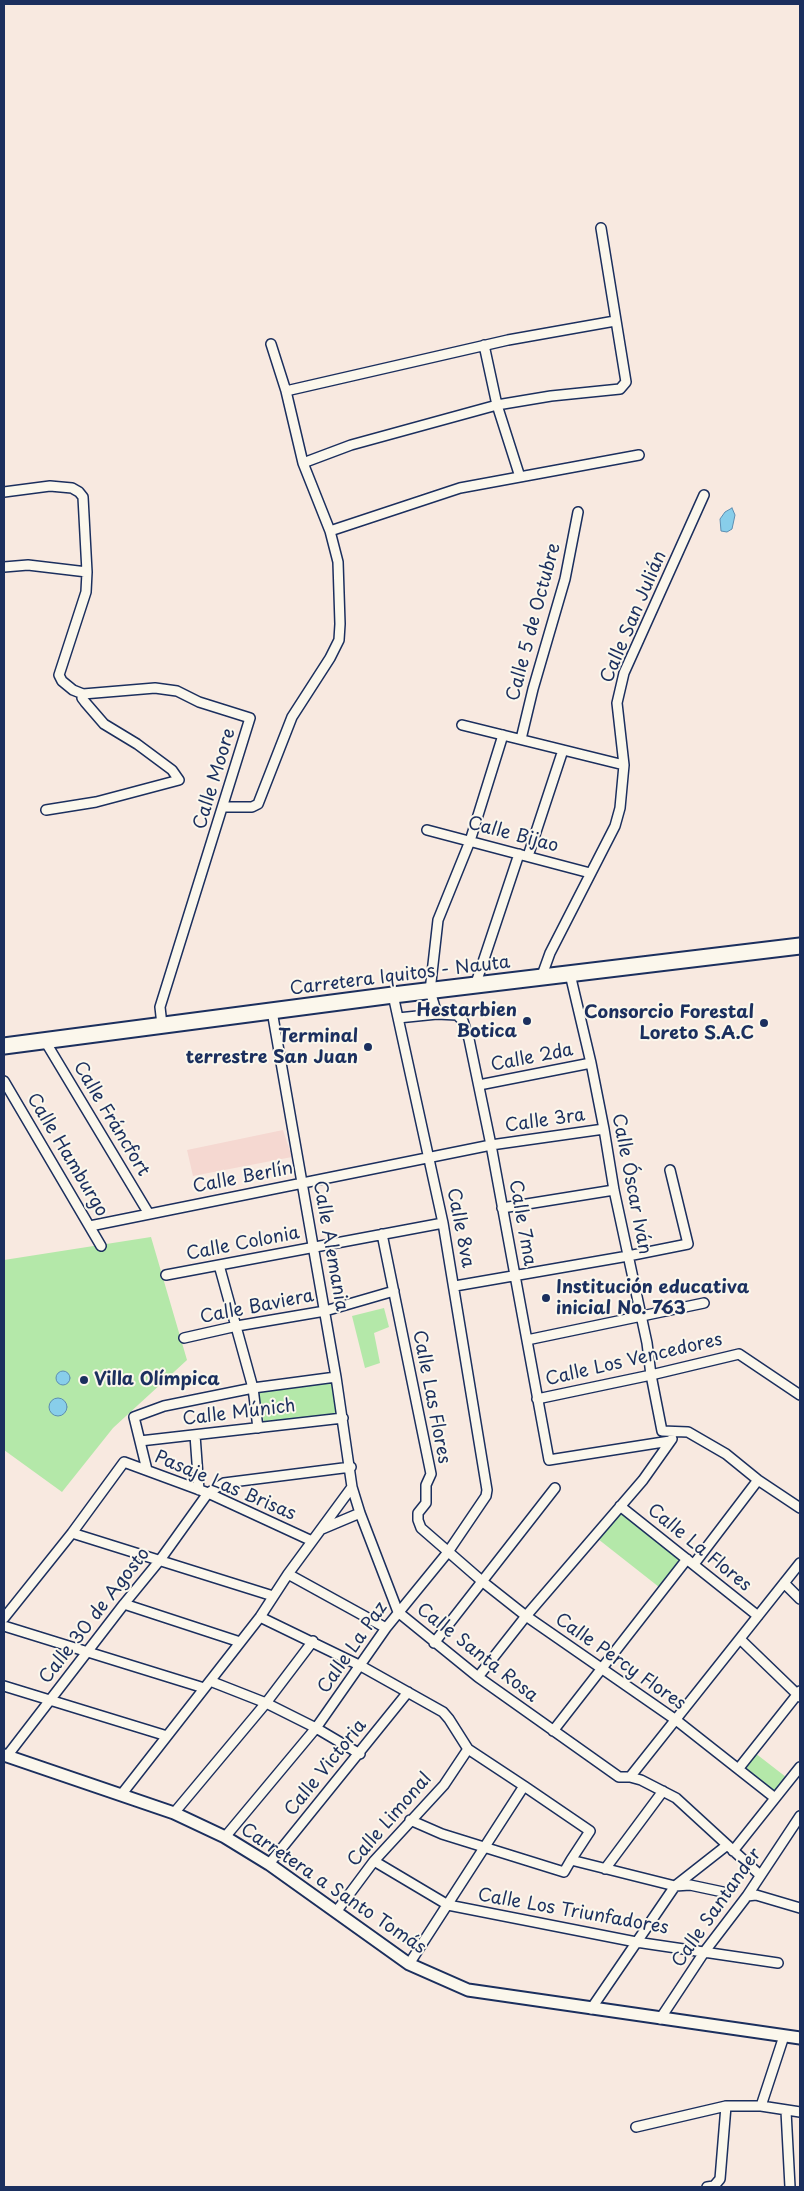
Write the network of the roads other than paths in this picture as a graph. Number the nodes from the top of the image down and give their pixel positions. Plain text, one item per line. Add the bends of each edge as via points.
1 (601, 228) dead end
2 (615, 321) junction
3 (271, 344) dead end
4 (484, 345) junction
5 (286, 391) junction
6 (498, 405) junction
7 (639, 455) dead end
8 (303, 463) junction
9 (520, 477) junction
10 (4, 492) edge
11 (704, 495) dead end
12 (578, 512) dead end
13 (330, 531) junction
14 (4, 567) edge
15 (87, 572) junction
16 (83, 694) junction
17 (462, 725) dead end
18 (503, 735) junction
19 (521, 740) junction
20 (563, 750) junction
21 (624, 765) junction
22 (223, 807) junction
23 (46, 810) dead end
24 (427, 830) dead end
25 (470, 841) junction
26 (524, 855) junction
27 (590, 873) junction
28 (800, 946) edge
29 (570, 974) junction
30 (541, 978) junction
31 (476, 986) junction
32 (430, 991) junction
33 (393, 995) junction
34 (272, 1011) junction
35 (436, 1014) junction
36 (398, 1018) junction
37 (162, 1025) junction
38 (45, 1041) junction
39 (4, 1046) edge
40 (591, 1063) junction
41 (4, 1081) edge
42 (479, 1084) junction
43 (604, 1129) junction
44 (491, 1144) junction
45 (428, 1157) junction
46 (670, 1170) dead end
47 (303, 1183) junction
48 (614, 1190) junction
49 (502, 1208) junction
50 (149, 1214) junction
51 (443, 1222) junction
52 (90, 1226) junction
53 (382, 1234) junction
54 (100, 1246) dead end
55 (314, 1247) junction
56 (628, 1256) junction
57 (219, 1265) junction
58 (166, 1276) dead end
59 (515, 1276) junction
60 (455, 1286) junction
61 (394, 1291) junction
62 (704, 1303) dead end
63 (324, 1311) junction
64 (641, 1317) junction
65 (237, 1326) junction
66 (184, 1338) dead end
67 (527, 1340) junction
68 (651, 1376) junction
69 (336, 1377) junction
70 (253, 1388) junction
71 (800, 1395) edge
72 (537, 1398) junction
73 (343, 1418) junction
74 (258, 1428) junction
75 (679, 1431) junction
76 (195, 1435) junction
77 (140, 1441) junction
78 (670, 1442) junction
79 (351, 1467) junction
80 (147, 1470) junction
81 (483, 1470) joint
82 (758, 1480) junction
83 (352, 1488) junction
84 (555, 1488) dead end
85 (199, 1490) junction
86 (208, 1494) junction
87 (620, 1506) junction
88 (800, 1508) edge
89 (360, 1514) junction
90 (322, 1529) junction
91 (72, 1533) junction
92 (312, 1541) junction
93 (448, 1552) junction
94 (160, 1560) junction
95 (690, 1561) junction
96 (800, 1563) edge
97 (288, 1574) junction
98 (483, 1582) junction
99 (784, 1583) junction
100 (273, 1596) junction
101 (800, 1599) edge
102 (124, 1604) junction
103 (398, 1612) junction
104 (526, 1616) junction
105 (758, 1616) junction
106 (260, 1617) junction
107 (4, 1618) edge
108 (4, 1626) edge
109 (386, 1628) junction
110 (740, 1639) junction
111 (312, 1641) junction
112 (240, 1642) junction
113 (434, 1643) junction
114 (88, 1651) junction
115 (361, 1666) junction
116 (602, 1668) junction
117 (478, 1677) junction
118 (207, 1684) junction
119 (4, 1686) edge
120 (408, 1692) junction
121 (799, 1694) edge
122 (50, 1700) junction
123 (266, 1703) junction
124 (676, 1720) junction
125 (316, 1728) junction
126 (553, 1732) junction
127 (167, 1736) junction
128 (468, 1749) junction
129 (360, 1754) junction
130 (5, 1756) edge
131 (800, 1767) edge
132 (739, 1768) junction
133 (630, 1777) junction
134 (797, 1779) edge
135 (524, 1786) junction
136 (663, 1791) junction
137 (121, 1795) junction
138 (775, 1798) junction
139 (174, 1813) junction
140 (800, 1816) edge
141 (410, 1820) junction
142 (225, 1838) junction
143 (485, 1847) junction
144 (730, 1849) junction
145 (571, 1860) junction
146 (374, 1861) junction
147 (269, 1864) junction
148 (605, 1869) junction
149 (760, 1875) junction
150 (675, 1886) junction
151 (723, 1892) dead end
152 (747, 1896) junction
153 (448, 1905) junction
154 (800, 1908) edge
155 (336, 1912) junction
156 (636, 1942) junction
157 (705, 1951) junction
158 (778, 1963) dead end
159 (409, 1964) junction
160 (592, 2009) junction
161 (660, 2019) junction
162 (784, 2036) junction
163 (800, 2038) edge
164 (726, 2106) junction
165 (761, 2106) junction
166 (786, 2111) junction
167 (800, 2112) edge
168 (636, 2126) dead end
169 (707, 2187) edge
170 (790, 2187) edge

1 - 2 street
2 - 4 street
2 - 6 street via 626,382 620,388
3 - 5 street
4 - 5 street
4 - 6 street
5 - 8 street
6 - 8 street via 350,445
6 - 9 street
7 - 9 street
8 - 13 street
9 - 13 street via 460,488
10 - 15 street via 50,486 79,492 83,497
11 - 21 street, Calle San Julián via 624,673 617,703
12 - 19 street, Calle 5 de Octubre via 565,579
13 - 22 street via 338,562 338,640 322,672 292,717 258,804
14 - 15 street via 28,565
15 - 16 street via 86,592 59,675 73,690
16 - 22 street, Calle Moore via 155,688 177,690 199,702 250,718
16 - 23 street via 82,698 104,724 172,770 179,780 96,802
17 - 18 street
18 - 19 street
18 - 25 street
19 - 20 street
20 - 21 street
20 - 26 street
21 - 27 street, Calle San Julián via 615,826
22 - 37 street, Calle Moore via 160,1007
24 - 25 street, Calle Bijao
25 - 26 street, Calle Bijao
25 - 32 street via 438,920
26 - 27 street, Calle Bijao
26 - 31 street
27 - 30 street, Calle San Julián
28 - 29 main road, Carretera Iquitos - Nauta
29 - 30 main road, Carretera Iquitos - Nauta
29 - 40 street, Calle Óscar Iván
30 - 31 main road, Carretera Iquitos - Nauta
31 - 32 main road, Carretera Iquitos - Nauta
32 - 33 main road, Carretera Iquitos - Nauta
32 - 35 street
33 - 34 main road, Carretera Iquitos - Nauta
33 - 36 street, Calle 8va
34 - 37 main road, Carretera Iquitos - Nauta
34 - 47 street, Calle Alemania
35 - 36 street, Calle 7ma
35 - 42 street, Calle 7ma via 458,1016 463,1021
36 - 45 street, Calle 8va
37 - 38 main road, Carretera Iquitos - Nauta
38 - 39 main road, Carretera Iquitos - Nauta
38 - 50 street, Calle Fráncfort
40 - 42 street, Calle 2da
40 - 43 street, Calle Óscar Iván
41 - 52 street, Calle Hamburgo
42 - 44 street, Calle 7ma
43 - 44 street, Calle 3ra
43 - 48 street, Calle Óscar Iván
44 - 45 street, Calle Berlín
44 - 49 street, Calle 7ma
45 - 47 street, Calle Berlín
45 - 51 street, Calle 8va
46 - 56 street via 688,1244
47 - 50 street, Calle Berlín
47 - 55 street, Calle Alemania
48 - 49 street
48 - 56 street, Calle Óscar Iván
49 - 59 street, Calle 7ma
50 - 52 street, Calle Berlín
51 - 53 street, Calle Colonia
51 - 60 street, Calle 8va
52 - 54 street, Calle Hamburgo
53 - 55 street, Calle Colonia
53 - 61 street, Calle Las Flores
55 - 57 street, Calle Colonia
55 - 63 street, Calle Alemania
56 - 59 street
56 - 64 street, Calle Óscar Iván
57 - 58 street, Calle Colonia
57 - 65 street
59 - 60 street
59 - 67 street, Calle 7ma
60 - 81 street, Calle 8va
61 - 63 street, Calle Baviera
61 - 93 street, Calle Las Flores via 430,1474 426,1485 426,1504 418,1513 418,1520 428,1535
62 - 64 street
63 - 65 street, Calle Baviera
63 - 69 street, Calle Alemania
64 - 67 street
64 - 68 street, Calle Óscar Iván
65 - 66 street, Calle Baviera
65 - 70 street
67 - 72 street, Calle 7ma
68 - 71 street, Calle Los Vencedores via 738,1354
68 - 72 street, Calle Los Vencedores
68 - 75 street, Calle Óscar Iván via 662,1431
69 - 70 street
69 - 73 street, Calle Alemania
70 - 74 street
70 - 77 street via 164,1406 134,1417
72 - 78 street, Calle 7ma via 549,1460
73 - 74 street, Calle Múnich
73 - 79 street, Calle Alemania
74 - 76 street, Calle Múnich
75 - 78 street
75 - 82 street via 688,1432 726,1454
76 - 77 street, Calle Múnich
76 - 85 street
77 - 80 street
78 - 87 street
79 - 83 street, Calle Alemania
79 - 86 street via 224,1483
80 - 85 street, Pasaje Las Brisas
80 - 91 street, Pasaje Las Brisas via 124,1462
81 - 93 street, Calle La Paz via 486,1496
82 - 88 street
82 - 95 street
83 - 89 street, Calle Santa Rosa
83 - 90 street
84 - 98 street
85 - 86 street, Pasaje Las Brisas
86 - 92 street, Pasaje Las Brisas
86 - 94 street, Calle 30 de Agosto
87 - 95 street, Calle La Flores
87 - 104 street
89 - 90 street
89 - 103 street, Calle Santa Rosa
90 - 92 street
91 - 94 street
91 - 107 street
92 - 97 street
93 - 98 street, Calle Percy Flores
93 - 103 street, Calle La Paz
94 - 100 street
94 - 102 street, Calle 30 de Agosto
95 - 105 street, Calle La Flores
95 - 116 street
96 - 99 street
97 - 100 street
97 - 109 street
98 - 104 street, Calle Percy Flores
98 - 113 street
99 - 101 street
99 - 105 street
100 - 106 street
102 - 112 street
102 - 114 street, Calle 30 de Agosto
103 - 109 street, Calle La Paz
103 - 113 street, Calle Santa Rosa
104 - 116 street, Calle Percy Flores
104 - 117 street
105 - 110 street
106 - 111 street
106 - 112 street
108 - 114 street
109 - 115 street, Calle La Paz
110 - 121 street
110 - 124 street
111 - 115 street
111 - 123 street
112 - 118 street
113 - 117 street, Calle Santa Rosa
114 - 118 street
114 - 122 street, Calle 30 de Agosto
115 - 120 street
115 - 125 street, Calle La Paz
116 - 124 street, Calle Percy Flores
116 - 126 street
117 - 126 street, Calle Santa Rosa
118 - 123 street
118 - 127 street
119 - 122 street
120 - 128 street via 442,1712
120 - 129 street, Calle Victoria
121 - 132 street
122 - 127 street
122 - 130 street, Calle 30 de Agosto
123 - 125 street
123 - 139 street
124 - 132 street, Calle Percy Flores
124 - 133 street
125 - 129 street
125 - 142 street, Calle La Paz
126 - 133 street, Calle Santa Rosa via 619,1777
127 - 137 street
128 - 135 street
128 - 141 street, Calle Limonal via 444,1784
129 - 147 street, Calle Victoria
130 - 137 street, Carretera a Santo Tomás
131 - 134 street
132 - 138 street, Calle Percy Flores
133 - 136 street, Calle Santa Rosa
134 - 138 street
135 - 143 street
135 - 145 street via 590,1831
136 - 144 street, Calle Santa Rosa via 676,1798
136 - 148 street
137 - 139 street, Carretera a Santo Tomás
138 - 144 street
139 - 142 street, Carretera a Santo Tomás
140 - 149 street, Calle Santander
141 - 143 street
141 - 146 street, Calle Limonal
142 - 147 street, Carretera a Santo Tomás
143 - 145 street via 564,1872
143 - 153 street
144 - 149 street, Calle Santa Rosa
144 - 150 street
145 - 148 street
146 - 153 street, Calle Los Triunfadores
146 - 155 street, Calle Limonal
147 - 155 street, Carretera a Santo Tomás
148 - 150 street
149 - 152 street, Calle Santander
150 - 151 street via 690,1885
150 - 156 street
152 - 154 street via 756,1895
152 - 157 street, Calle Santander
153 - 156 street, Calle Los Triunfadores
153 - 159 street
155 - 159 street, Carretera a Santo Tomás
156 - 157 street, Calle Los Triunfadores
156 - 160 street
157 - 158 street, Calle Los Triunfadores
157 - 161 street, Calle Santander
159 - 160 street, Carretera a Santo Tomás via 468,1990
160 - 161 street, Carretera a Santo Tomás
161 - 162 street, Carretera a Santo Tomás
162 - 163 street, Carretera a Santo Tomás
162 - 165 street
164 - 165 street
164 - 168 street
164 - 169 street via 720,2179 714,2186
165 - 166 street
166 - 167 street
166 - 170 street

